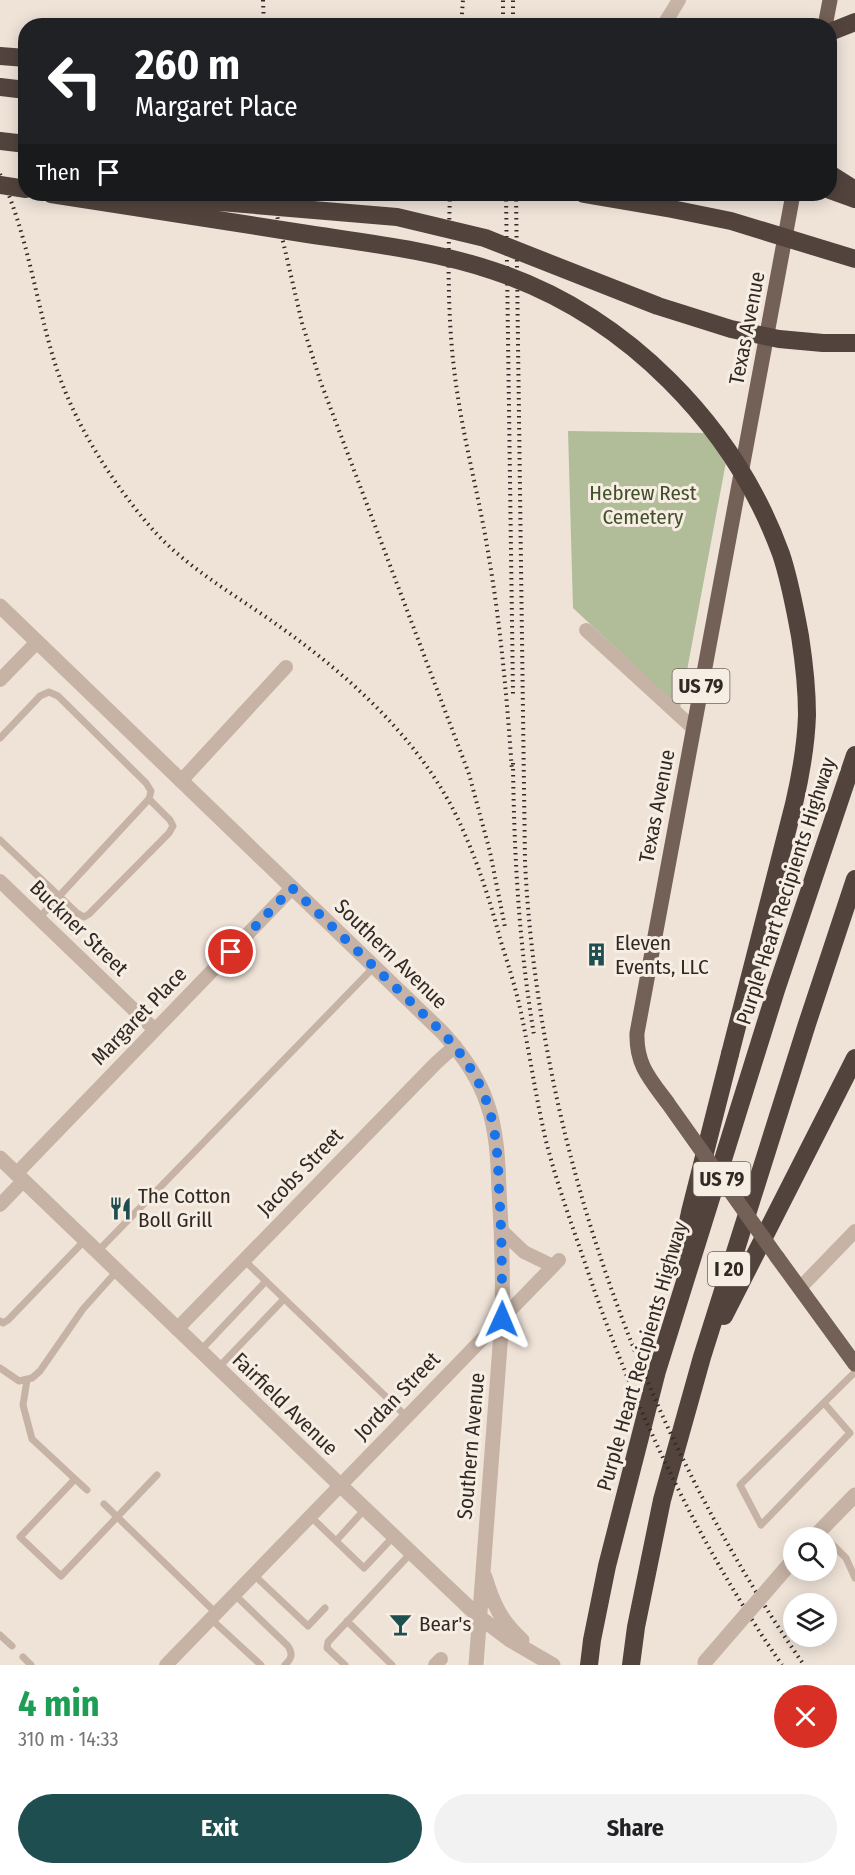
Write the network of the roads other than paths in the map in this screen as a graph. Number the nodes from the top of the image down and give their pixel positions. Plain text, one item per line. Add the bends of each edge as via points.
1 (679, 0) edge
2 (830, 0) edge
3 (667, 18) edge
4 (827, 18) edge
5 (855, 22) edge
6 (837, 30) edge
7 (0, 56) edge
8 (18, 57) edge
9 (0, 87) edge
10 (18, 89) edge
11 (0, 141) edge
12 (18, 143) edge
13 (837, 178) edge
14 (0, 184) edge
15 (18, 187) edge
16 (855, 190) edge
17 (837, 193) edge
18 (855, 199) edge
19 (96, 201) edge
20 (202, 201) edge
21 (625, 201) edge
22 (793, 201) edge
23 (855, 259) edge
24 (855, 343) edge
25 (0, 606) edge
26 (586, 630) dead end
27 (37, 642) junction
28 (286, 667) dead end
29 (0, 680) edge
30 (693, 729) junction
31 (0, 738) edge
32 (855, 755) edge
33 (181, 781) junction
34 (149, 799) junction
35 (0, 840) edge
36 (855, 879) edge
37 (0, 882) edge
38 (292, 888) junction
39 (59, 896) junction
40 (39, 919) junction
41 (374, 967) junction
42 (155, 1030) junction
43 (455, 1046) junction
44 (855, 1058) edge
45 (9, 1170) edge
46 (0, 1205) edge
47 (502, 1231) junction
48 (855, 1232) edge
49 (85, 1240) junction
50 (97, 1252) junction
51 (244, 1260) junction
52 (117, 1272) junction
53 (266, 1281) junction
54 (800, 1288) junction
55 (284, 1299) junction
56 (502, 1319) junction
57 (0, 1321) edge
58 (177, 1329) junction
59 (200, 1351) junction
60 (702, 1357) junction
61 (855, 1364) edge
62 (0, 1368) edge
63 (218, 1368) junction
64 (657, 1371) junction
65 (855, 1372) edge
66 (27, 1380) junction
67 (824, 1402) junction
68 (407, 1417) junction
69 (157, 1475) dead end
70 (75, 1479) junction
71 (340, 1485) junction
72 (87, 1490) dead end
73 (855, 1496) edge
74 (104, 1504) dead end
75 (365, 1509) junction
76 (310, 1516) junction
77 (117, 1517) junction
78 (829, 1527) edge
79 (394, 1536) junction
80 (336, 1541) junction
81 (837, 1550) edge
82 (411, 1553) junction
83 (482, 1568) junction
84 (783, 1572) edge
85 (254, 1575) junction
86 (855, 1578) edge
87 (234, 1595) junction
88 (325, 1608) dead end
89 (213, 1616) junction
90 (478, 1616) junction
91 (347, 1621) junction
92 (0, 1635) edge
93 (12, 1646) dead end
94 (23, 1657) dead end
95 (549, 1663) edge
96 (704, 1663) edge
97 (170, 1664) edge
98 (31, 1665) edge
99 (261, 1665) edge
100 (285, 1665) edge
101 (345, 1665) edge
102 (392, 1665) edge
103 (476, 1665) edge
104 (589, 1665) edge
105 (631, 1665) edge

1 - 3 street
2 - 4 main road
5 - 6 highway
7 - 8 highway
9 - 10 highway
11 - 12 highway
13 - 16 highway
14 - 15 highway, bridge
17 - 18 highway
19 - 64 highway, bridge via 403,249 467,262 527,284 604,327 690,401 743,475 770,529 793,601 804,661 807,713 802,764 690,1212
20 - 24 highway, bridge via 397,217 485,238 658,306 731,329 778,339
21 - 23 highway, bridge via 731,221
22 - 30 main road, Texas Avenue / US 79
25 - 27 street, Southern Avenue
26 - 30 street
27 - 29 street
27 - 33 street, Southern Avenue
28 - 33 street
30 - 54 main road, Texas Avenue / US 79, bridge via 636,1046 639,1061
31 - 34 lane via 40,696 49,692 58,696 146,783 151,791
32 - 64 highway, Purple Heart Recipients Highway / I 20 via 783,969
33 - 38 street, Southern Avenue
34 - 39 lane
34 - 39 lane via 170,820 173,826 169,832 84,917
35 - 39 lane
36 - 60 highway, I 20
37 - 40 street, Buckner Street
38 - 41 street, Southern Avenue
38 - 42 street, Margaret Place
39 - 40 lane
40 - 42 street, Buckner Street
41 - 43 street, Southern Avenue
41 - 50 lane
42 - 45 street, Margaret Place
43 - 47 street, Southern Avenue via 474,1073 492,1121
43 - 51 street, Jacobs Street
44 - 60 highway
45 - 46 street, Margaret Place
45 - 49 street, Fairfield Avenue
47 - 56 street, Southern Avenue
47 - 56 street, Jordan Street via 524,1252 556,1263
48 - 54 street
49 - 50 street, Fairfield Avenue
49 - 57 lane via 8,1320
50 - 52 street, Fairfield Avenue
51 - 53 lane
51 - 58 street, Jacobs Street
52 - 58 street, Fairfield Avenue
52 - 66 lane via 82,1309 40,1371
53 - 55 lane
53 - 59 lane
54 - 61 main road, Texas Avenue / US 79
55 - 63 lane
55 - 68 lane
56 - 68 street, Jordan Street
56 - 83 street, Southern Avenue
58 - 59 street, Fairfield Avenue
59 - 63 street, Fairfield Avenue
60 - 105 highway, I 20 via 662,1500
62 - 66 lane via 19,1381
63 - 71 street, Fairfield Avenue
64 - 104 highway, Purple Heart Recipients Highway / I 20 via 607,1566
65 - 67 lane
66 - 70 lane via 23,1405 32,1439
67 - 67 lane via 740,1485 760,1525 850,1433
68 - 71 street, Jordan Street
69 - 77 lane
70 - 72 lane
70 - 77 lane via 20,1537 61,1576
71 - 75 street, Fairfield Avenue
71 - 76 street, Jordan Street
73 - 78 street
74 - 77 lane
75 - 79 street, Fairfield Avenue
75 - 80 lane
76 - 80 lane
76 - 85 street, Jordan Street
77 - 89 lane
79 - 80 lane via 364,1568
79 - 82 street, Fairfield Avenue
81 - 86 lane via 846,1558
82 - 90 street, Fairfield Avenue
82 - 91 lane
83 - 90 street, Southern Avenue
83 - 95 street via 501,1617
84 - 96 street, bridge
85 - 87 street, Jordan Street
85 - 88 lane via 308,1626
87 - 89 street, Jordan Street
87 - 100 lane via 292,1651
89 - 97 street, Jordan Street
89 - 99 lane
90 - 95 street, Fairfield Avenue
90 - 103 street, Southern Avenue
91 - 101 lane via 327,1648
91 - 102 lane
92 - 93 lane
94 - 98 lane

